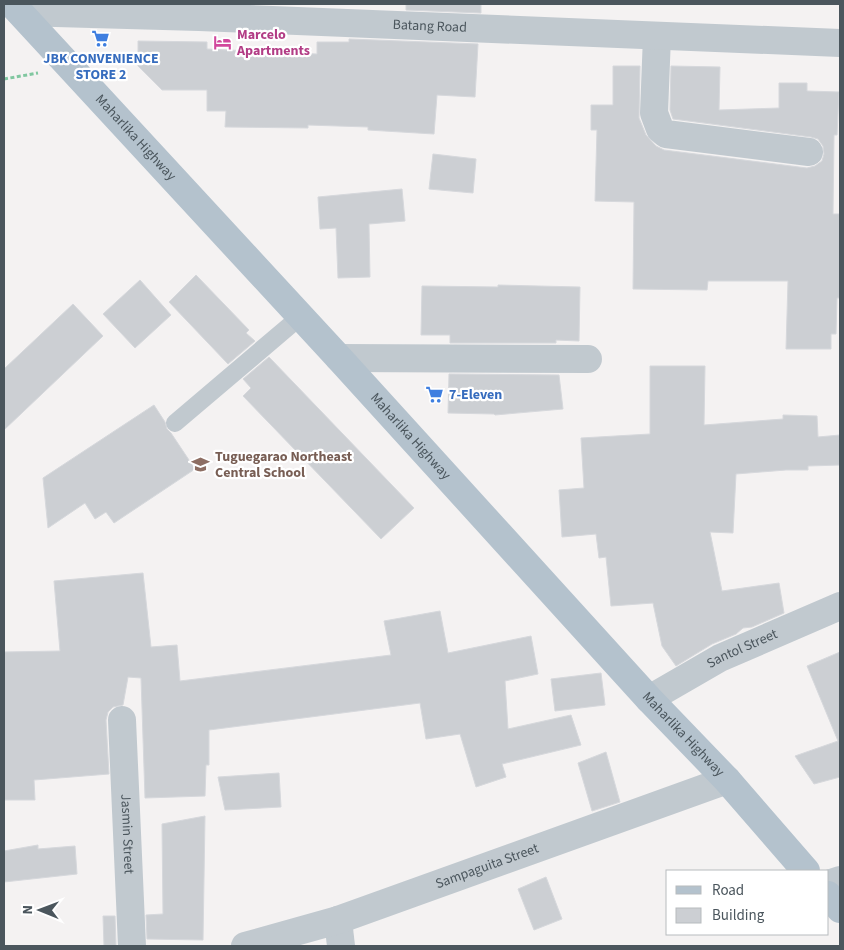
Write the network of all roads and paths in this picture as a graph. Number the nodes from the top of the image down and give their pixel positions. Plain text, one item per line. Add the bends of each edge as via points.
1 (16, 8) edge
2 (201, 10) edge
3 (657, 36) junction
4 (840, 43) edge
5 (809, 152) dead end
6 (301, 316) junction
7 (339, 358) junction
8 (588, 359) dead end
9 (175, 423) dead end
10 (840, 606) edge
11 (649, 699) junction
12 (122, 720) dead end
13 (727, 780) junction
14 (805, 870) edge
15 (829, 897) edge
16 (840, 909) edge
17 (338, 920) junction
18 (132, 946) edge
19 (245, 946) edge
20 (341, 946) edge

1 - 2 street, Batang Road
1 - 6 main road, Maharlika Highway
2 - 3 street, Batang Road
3 - 4 street, Batang Road
3 - 5 street via 654,112 660,130 666,134
6 - 7 main road, Maharlika Highway
6 - 9 lane
7 - 8 street
7 - 11 main road, Maharlika Highway
10 - 11 street, Santol Street via 720,658
11 - 13 main road, Maharlika Highway
12 - 18 street, Jasmin Street
13 - 14 main road, Maharlika Highway
13 - 17 street, Sampaguita Street
15 - 16 main road
17 - 19 street, Sampaguita Street
17 - 20 street

